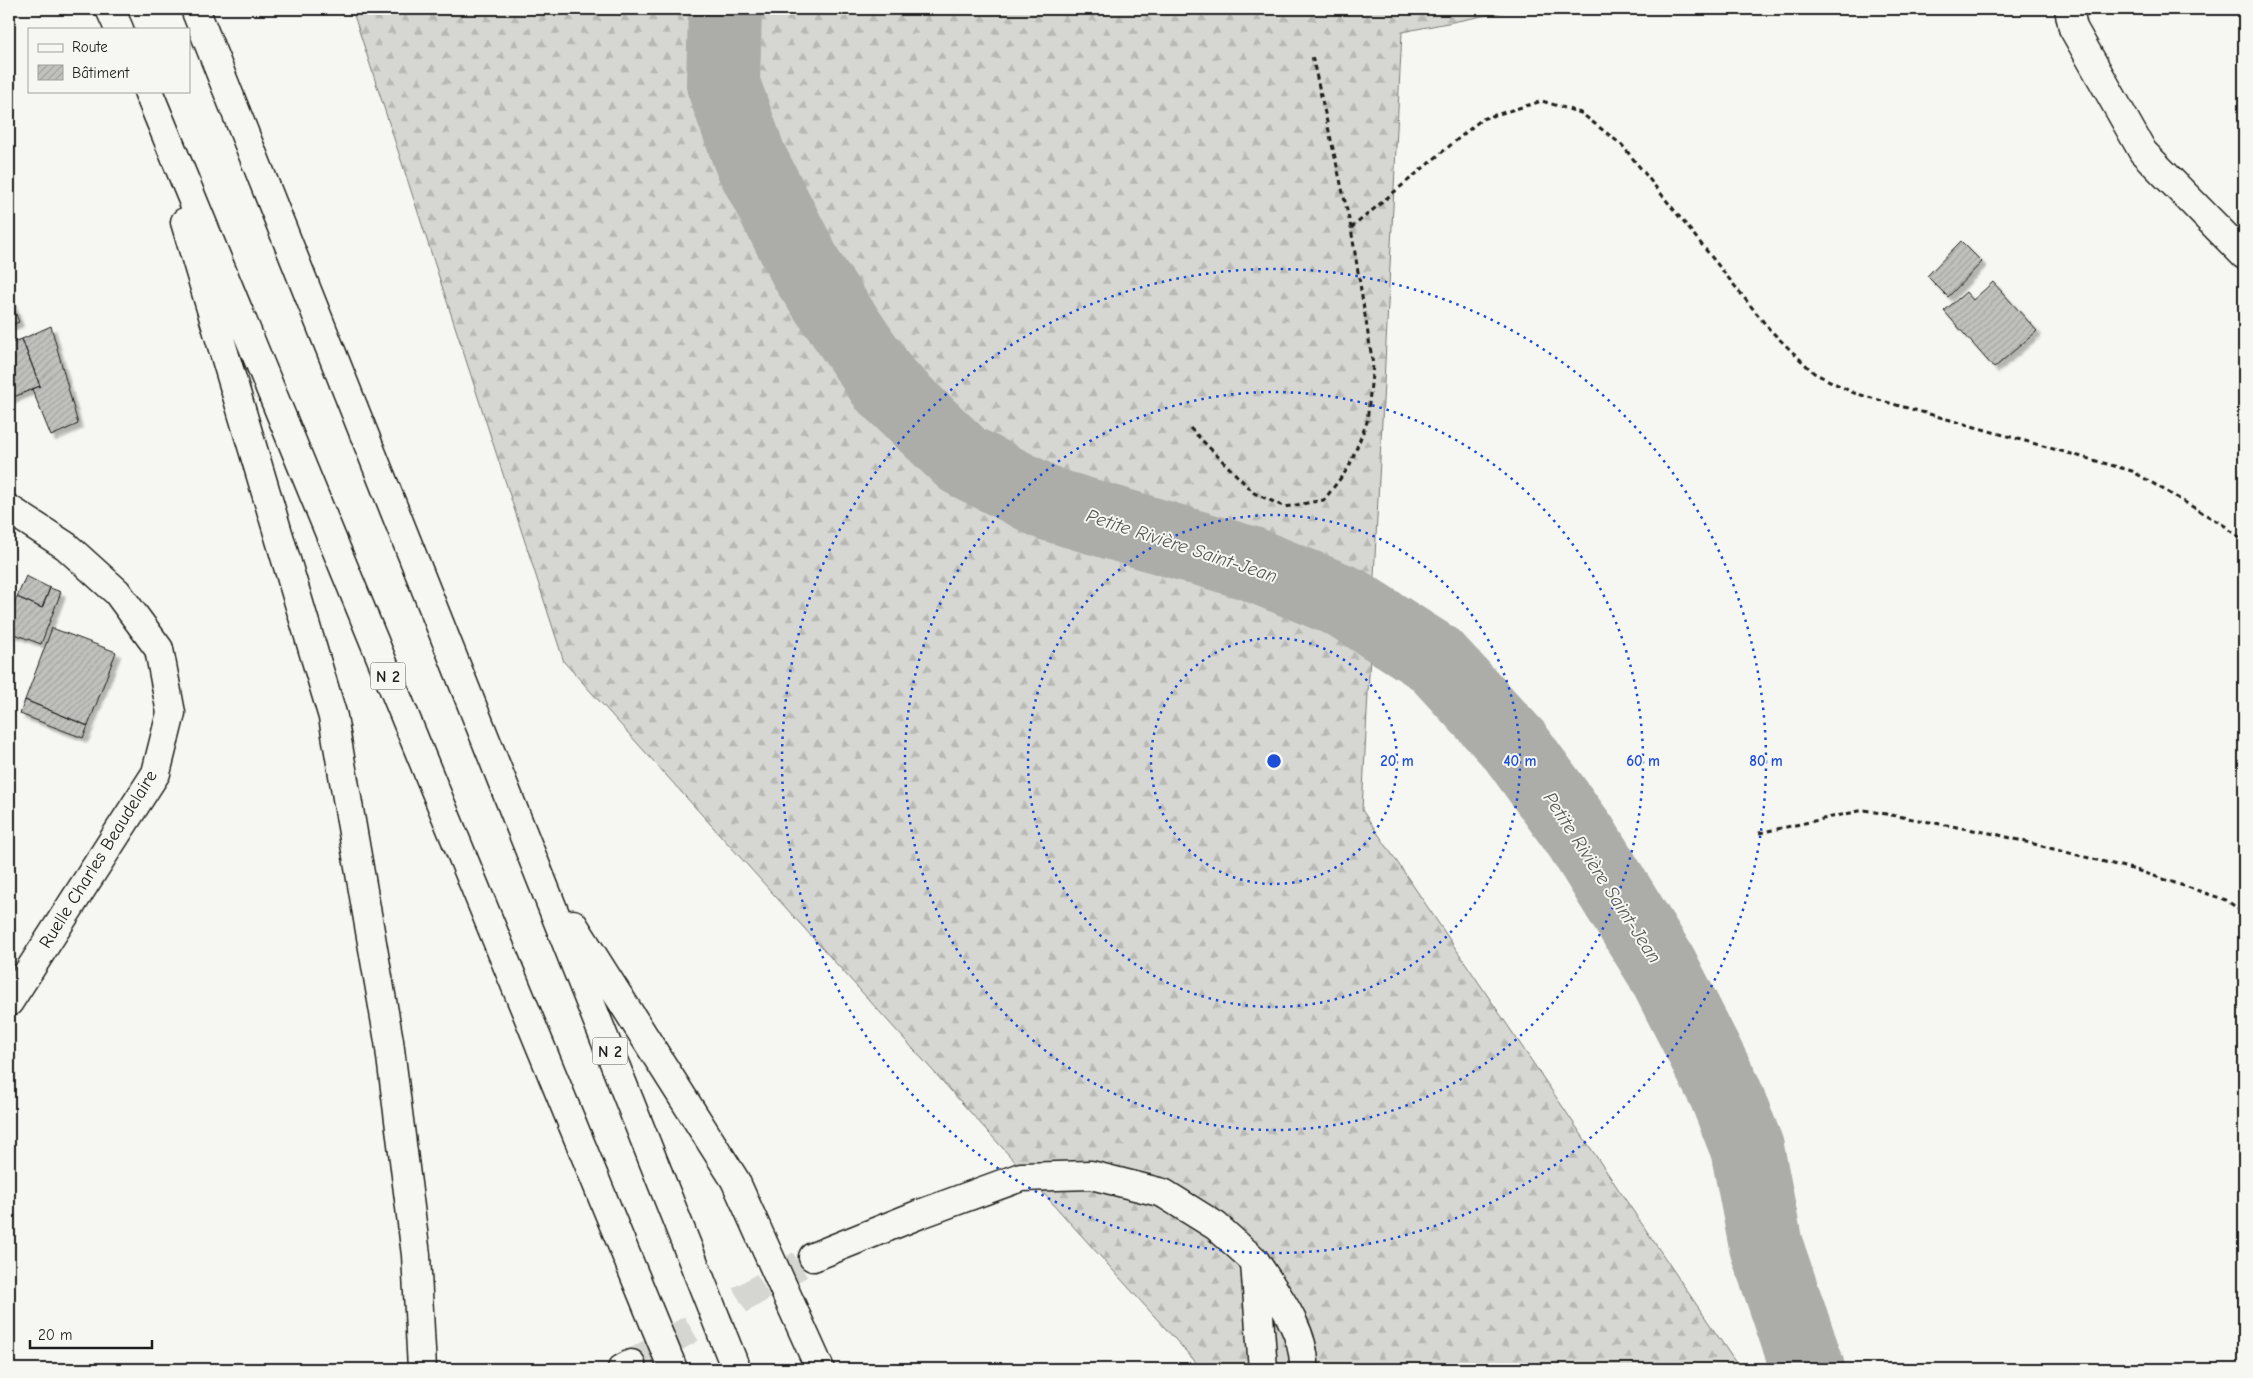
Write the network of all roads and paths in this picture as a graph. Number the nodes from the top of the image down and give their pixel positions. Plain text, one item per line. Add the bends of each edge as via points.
1 (110, 9) edge
2 (195, 9) edge
3 (2069, 9) edge
4 (119, 28) edge
5 (1312, 56) dead end
6 (147, 92) edge
7 (147, 92) edge
8 (1352, 228) junction
9 (2244, 255) edge
10 (1190, 428) dead end
11 (9, 509) edge
12 (2244, 542) edge
13 (1759, 833) dead end
14 (539, 870) junction
15 (2244, 913) edge
16 (9, 1002) edge
17 (814, 1257) tunnel mouth
18 (1255, 1262) junction
19 (422, 1369) edge
20 (673, 1369) edge
21 (736, 1369) edge
22 (820, 1369) edge
23 (1263, 1369) edge
24 (1304, 1369) edge

1 - 4 main road
2 - 14 main road, N 2
3 - 9 main road via 2073,28 2143,152
5 - 8 path
6 - 19 main road via 333,717 389,1041 416,1255
7 - 20 main road, N 2
8 - 10 path via 1373,365 1367,422 1349,467 1324,500 1285,507 1254,493
8 - 12 path via 1482,119 1542,101 1581,113 1622,145 1770,330 1814,373 1854,393 2132,471 2225,526
11 - 16 main road, Ruelle Charles Beaudelaire via 66,546 117,592 159,648 171,714 156,773
13 - 15 path via 1864,810 1995,834 2136,870 2226,900
14 - 21 main road, N 2
14 - 22 main road via 735,1180
17 - 18 main road via 1021,1177 1091,1175 1163,1193 1216,1226
18 - 23 main road
18 - 24 main road via 1288,1310 1304,1357

